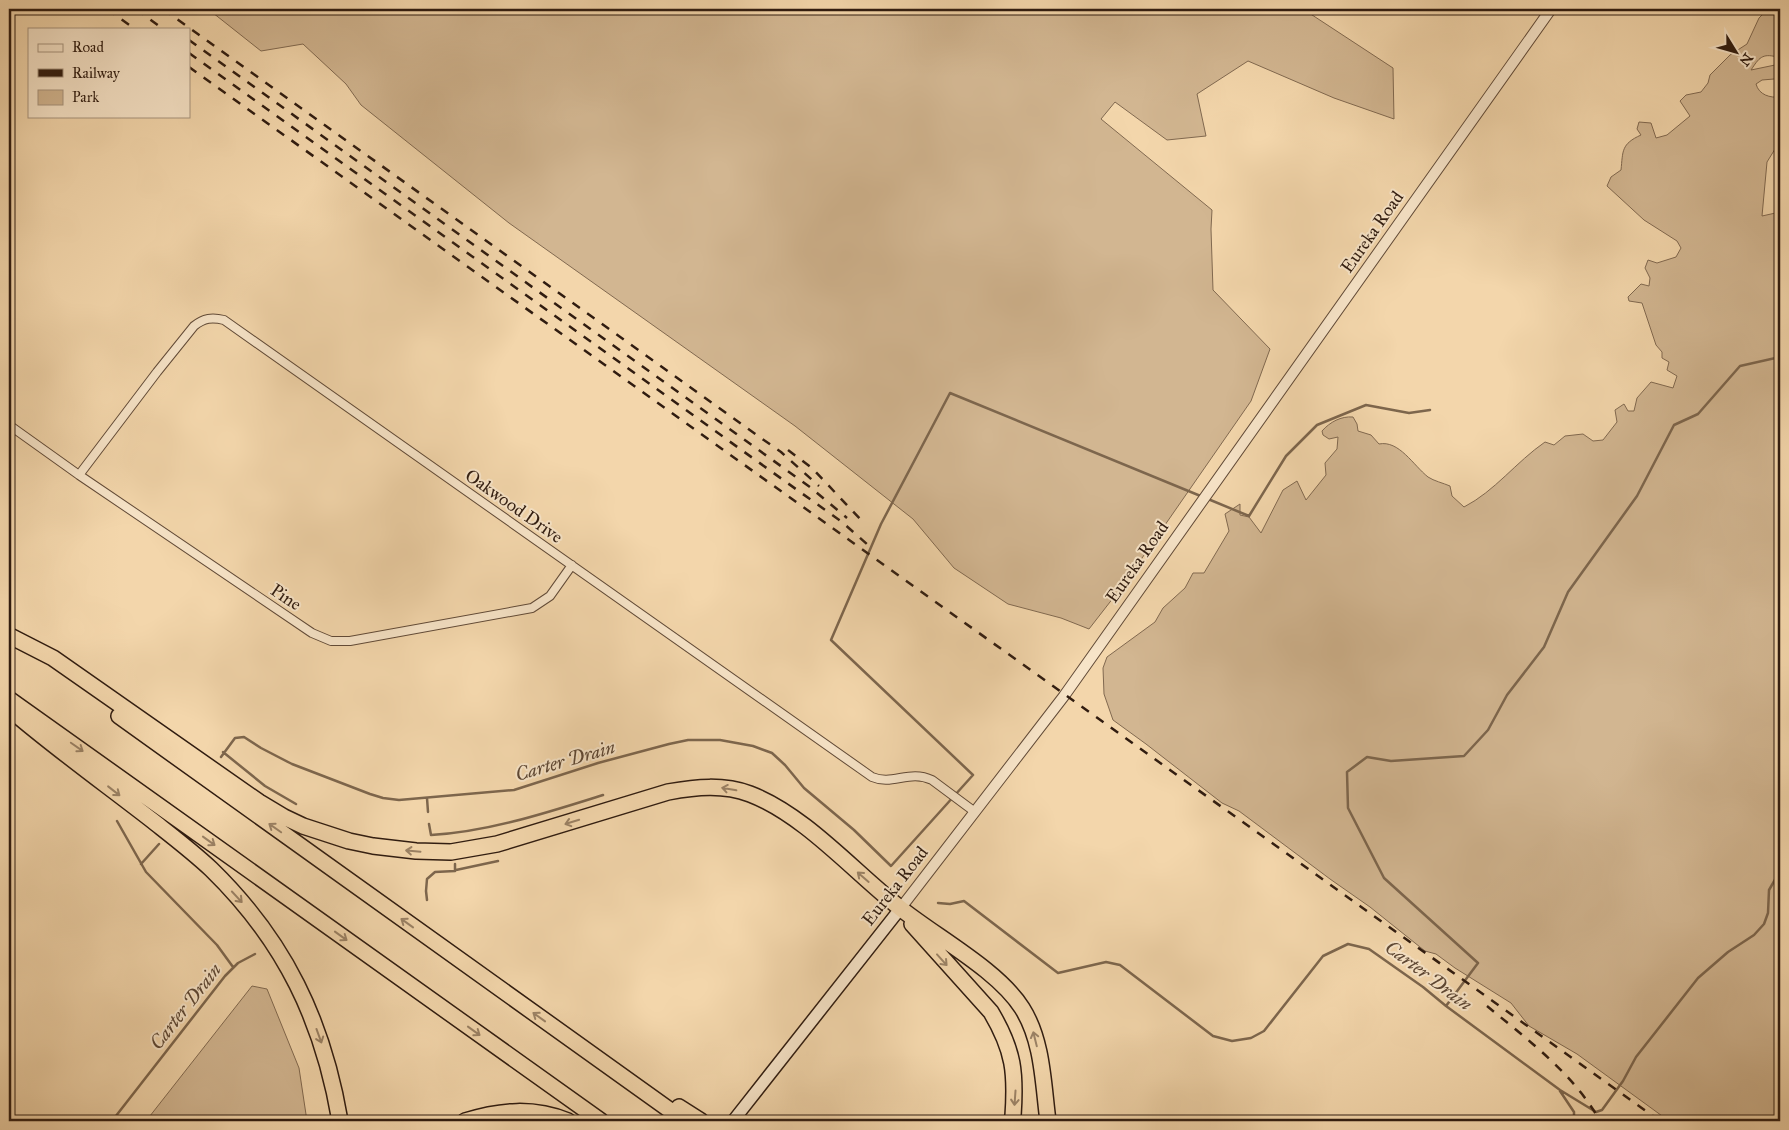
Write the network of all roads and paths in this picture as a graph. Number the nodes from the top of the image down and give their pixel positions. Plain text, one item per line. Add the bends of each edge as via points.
1 (1551, 9) edge
2 (9, 425) edge
3 (79, 475) junction
4 (572, 565) junction
5 (9, 635) edge
6 (9, 699) edge
7 (9, 706) edge
8 (975, 812) junction
9 (900, 909) junction
10 (579, 1046) junction
11 (735, 1119) edge
12 (340, 1121) edge
13 (465, 1121) edge
14 (568, 1121) edge
15 (601, 1121) edge
16 (685, 1121) edge
17 (701, 1121) edge
18 (1011, 1121) edge
19 (1048, 1121) edge

1 - 8 street, Eureka Road via 1064,696
2 - 3 street, Pine
3 - 4 street, Pine via 312,633 331,641 350,641 532,608 550,596
3 - 4 street, Oakwood Drive via 194,326 202,320 218,318 230,323
4 - 8 street, Oakwood Drive via 872,777 885,780 924,776
9 -> 5 highway via 790,817 770,803 730,788 668,792 497,844 451,852 416,851 349,841 303,826 268,807 53,658
10 -> 5 highway
6 -> 15 highway
7 -> 12 highway via 210,868 268,934 312,1014 325,1053
8 - 9 street, Eureka Road
9 - 11 main road, Eureka Road
9 -> 18 highway via 991,1012 1000,1027 1010,1051 1016,1083
19 -> 9 highway via 1035,1035 1022,1008 986,972
10 - 16 highway
10 - 17 highway
13 - 14 highway via 484,1115 526,1111

